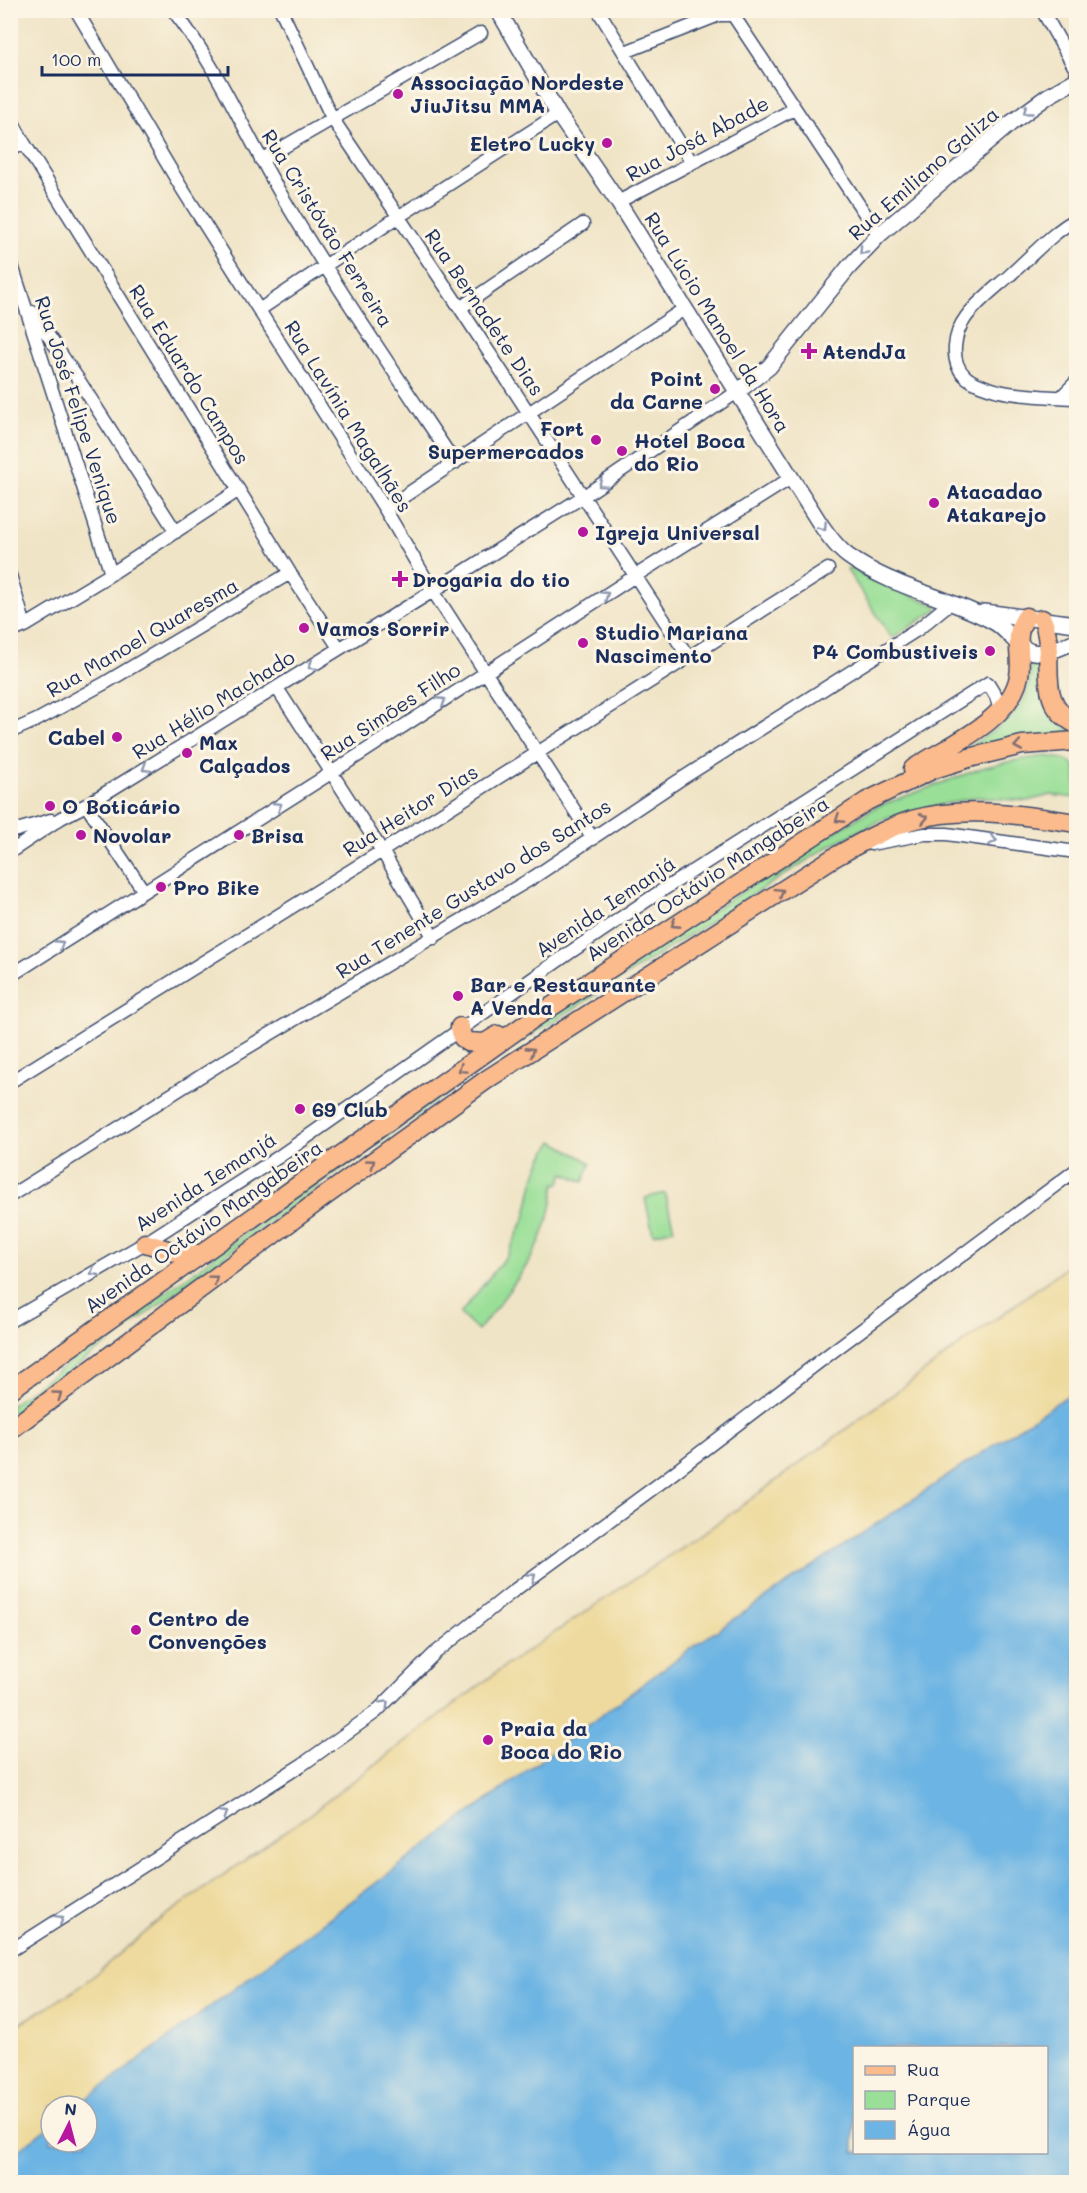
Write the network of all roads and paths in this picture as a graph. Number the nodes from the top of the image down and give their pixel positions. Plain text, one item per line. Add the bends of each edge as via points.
1 (76, 10) edge
2 (173, 10) edge
3 (280, 10) edge
4 (498, 10) edge
5 (598, 10) edge
6 (1042, 10) edge
7 (481, 33) dead end
8 (625, 52) junction
9 (1077, 70) edge
10 (1077, 80) edge
11 (794, 109) junction
12 (558, 114) junction
13 (10, 117) edge
14 (332, 118) junction
15 (24, 143) junction
16 (10, 150) edge
17 (261, 160) junction
18 (692, 163) junction
19 (618, 202) junction
20 (398, 217) junction
21 (1077, 220) edge
22 (583, 224) dead end
23 (879, 235) junction
24 (10, 259) edge
25 (325, 266) junction
26 (25, 302) junction
27 (460, 308) junction
28 (684, 309) junction
29 (259, 310) junction
30 (1077, 382) edge
31 (737, 392) junction
32 (1061, 397) junction
33 (1077, 398) edge
34 (529, 414) junction
35 (454, 463) junction
36 (791, 478) junction
37 (239, 490) junction
38 (584, 496) junction
39 (385, 509) junction
40 (176, 532) junction
41 (828, 569) dead end
42 (291, 573) junction
43 (111, 574) junction
44 (10, 575) edge
45 (634, 576) junction
46 (433, 591) junction
47 (950, 603) junction
48 (966, 610) junction
49 (1034, 618) junction
50 (1077, 624) edge
51 (25, 626) junction
52 (10, 632) edge
53 (1077, 641) edge
54 (1019, 646) junction
55 (339, 648) junction
56 (1048, 652) junction
57 (689, 658) junction
58 (485, 673) junction
59 (277, 688) junction
60 (1000, 710) junction
61 (1077, 724) edge
62 (10, 732) edge
63 (1077, 741) edge
64 (536, 753) junction
65 (331, 773) junction
66 (867, 801) junction
67 (86, 805) junction
68 (61, 818) junction
69 (1077, 822) edge
70 (10, 832) edge
71 (593, 839) junction
72 (382, 851) junction
73 (10, 852) edge
74 (1077, 852) edge
75 (833, 858) junction
76 (143, 890) junction
77 (435, 938) junction
78 (10, 976) edge
79 (534, 1018) junction
80 (460, 1028) junction
81 (10, 1082) edge
82 (1077, 1170) edge
83 (10, 1196) edge
84 (145, 1242) junction
85 (202, 1254) junction
86 (10, 1321) edge
87 (10, 1390) edge
88 (10, 1430) edge
89 (10, 1951) edge

1 - 29 street, Rua Lavínia Magalhães
2 - 17 street, Rua Cristóvão Ferreira via 198,45
3 - 14 street, Rua Bernadete Dias
4 - 12 street, Rua Lúcio Manoel da Hora
5 - 8 street
6 - 9 street
7 - 14 street
8 - 11 street via 730,14
8 - 18 street
10 -> 23 street, Rua Emiliano Galiza via 1011,123
11 - 18 street, Rua Josá Abade
11 - 23 street
12 - 19 street, Rua Lúcio Manoel da Hora
12 - 20 street
13 - 15 street, Rua Eduardo Campos
14 - 17 street
14 - 20 street, Rua Bernadete Dias
15 - 16 street
15 - 37 street, Rua Eduardo Campos
17 - 25 street, Rua Cristóvão Ferreira
18 - 19 street, Rua Josá Abade
19 - 28 street, Rua Lúcio Manoel da Hora
20 - 25 street
20 - 27 street, Rua Bernadete Dias
21 - 32 street via 977,304 964,319 954,349 965,376 980,385 1001,392
22 - 27 street
23 -> 31 street, Rua Emiliano Galiza via 769,367
24 - 26 street, Rua José Felipe Venique
25 - 29 street
25 - 35 street, Rua Cristóvão Ferreira
26 - 40 street
26 - 43 street, Rua José Felipe Venique
27 - 34 street, Rua Bernadete Dias
28 - 31 street, Rua Lúcio Manoel da Hora
28 - 34 street
29 - 39 street, Rua Lavínia Magalhães
30 - 32 street
31 - 36 street, Rua Lúcio Manoel da Hora
31 -> 38 street, Rua Hélio Machado
32 - 33 street
34 - 35 street
34 - 38 street, Rua Bernadete Dias
35 - 39 street
36 - 45 street, Rua Simões Filho
36 -> 47 street, Rua Lúcio Manoel da Hora via 828,536 848,556 896,582
37 - 40 street
37 - 42 street, Rua Eduardo Campos
38 - 45 street, Rua Bernadete Dias
38 - 46 street, Rua Hélio Machado
39 - 46 street, Rua Lavínia Magalhães
40 - 43 street
41 - 57 street, Rua Heitor Dias
42 - 55 street, Rua Eduardo Campos
42 - 62 street, Rua Manoel Quaresma via 105,683
43 - 51 street
44 - 51 street
45 - 57 street, Rua Bernadete Dias
58 -> 45 street, Rua Simões Filho
46 - 55 street, Rua Hélio Machado
46 - 58 street, Rua Lavínia Magalhães
47 - 48 street, Rua Lúcio Manoel da Hora
47 - 71 street, Rua Tenente Gustavo dos Santos via 917,630
48 - 49 street
48 - 54 street, Rua Lúcio Manoel da Hora via 1000,625
49 - 50 street
49 - 54 main road via 1020,628
49 - 56 main road via 1048,634
51 - 52 street
53 - 56 street
54 - 56 street
54 - 60 main road via 1019,678
55 -> 59 street, Rua Hélio Machado
56 - 61 main road via 1054,704
57 - 64 street, Rua Heitor Dias
58 - 64 street, Rua Lavínia Magalhães
65 -> 58 street, Rua Simões Filho
59 - 65 street
59 -> 67 street, Rua Hélio Machado
60 - 66 main road via 985,724
60 - 80 street, Avenida Iemanjá via 988,683 658,893
63 -> 66 main road, Avenida Octávio Mangabeira via 1022,745 969,758 934,769
64 - 71 street, Rua Lavínia Magalhães
64 - 72 street, Rua Heitor Dias
65 - 72 street
76 -> 65 street, Rua Simões Filho
66 -> 79 main road, Avenida Octávio Mangabeira
67 - 68 street, Rua Hélio Machado
67 - 76 street
68 - 70 street
68 - 73 street, Rua Hélio Machado
75 -> 69 main road via 891,828 939,814 990,812
71 - 77 street, Rua Tenente Gustavo dos Santos
72 - 77 street
72 - 81 street, Rua Heitor Dias
75 -> 74 street via 878,842 925,834
88 -> 75 main road via 489,1078
78 -> 76 street, Rua Simões Filho
77 - 83 street, Rua Tenente Gustavo dos Santos via 183,1086
79 - 80 main road via 485,1043 467,1042
79 -> 85 main road, Avenida Octávio Mangabeira
80 - 84 street, Avenida Iemanjá via 317,1131
89 -> 82 street via 303,1764 376,1712 434,1654 485,1612
84 - 85 main road via 181,1254
84 -> 86 street, Avenida Iemanjá
85 - 87 main road, Avenida Octávio Mangabeira

